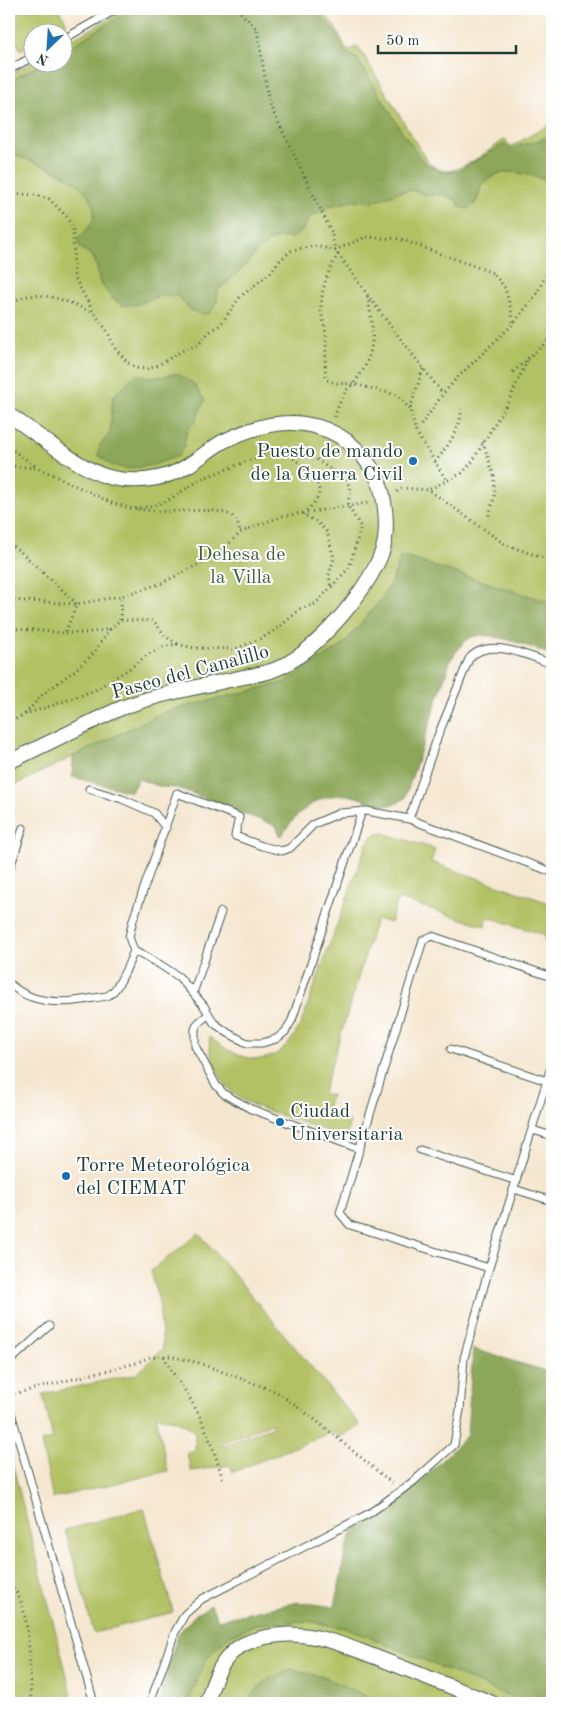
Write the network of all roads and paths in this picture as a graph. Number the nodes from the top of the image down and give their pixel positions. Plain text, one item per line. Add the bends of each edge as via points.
1 (117, 9) edge
2 (237, 9) edge
3 (72, 34) edge
4 (22, 63) edge
5 (9, 70) edge
6 (9, 196) edge
7 (335, 250) junction
8 (338, 254) junction
9 (552, 264) edge
10 (366, 291) junction
11 (9, 305) edge
12 (94, 313) junction
13 (513, 324) junction
14 (551, 336) edge
15 (529, 357) junction
16 (423, 368) junction
17 (513, 372) dead end
18 (9, 380) edge
19 (354, 384) junction
20 (9, 388) edge
21 (443, 394) junction
22 (461, 408) dead end
23 (410, 409) junction
24 (9, 416) edge
25 (421, 425) dead end
26 (330, 432) junction
27 (482, 442) junction
28 (9, 448) edge
29 (284, 453) dead end
30 (435, 462) junction
31 (38, 468) dead end
32 (447, 481) junction
33 (429, 490) junction
34 (383, 500) junction
35 (348, 506) junction
36 (133, 509) dead end
37 (303, 514) junction
38 (488, 518) dead end
39 (240, 533) junction
40 (9, 543) edge
41 (552, 562) edge
42 (331, 588) junction
43 (122, 596) junction
44 (9, 600) edge
45 (77, 604) junction
46 (120, 620) junction
47 (9, 628) edge
48 (110, 629) junction
49 (65, 633) junction
50 (178, 644) junction
51 (552, 664) edge
52 (25, 714) junction
53 (9, 723) edge
54 (9, 762) edge
55 (89, 789) dead end
56 (362, 811) junction
57 (409, 819) junction
58 (23, 828) dead end
59 (166, 828) junction
60 (9, 872) edge
61 (552, 872) edge
62 (222, 912) dead end
63 (134, 951) junction
64 (552, 977) edge
65 (9, 983) edge
66 (193, 993) junction
67 (209, 1014) junction
68 (450, 1049) dead end
69 (552, 1064) edge
70 (548, 1080) junction
71 (533, 1130) junction
72 (552, 1136) edge
73 (360, 1149) junction
74 (420, 1150) dead end
75 (517, 1181) junction
76 (514, 1189) junction
77 (552, 1201) edge
78 (489, 1268) junction
79 (49, 1326) dead end
80 (164, 1356) junction
81 (9, 1362) edge
82 (9, 1395) edge
83 (9, 1406) edge
84 (224, 1481) dead end
85 (394, 1485) dead end
86 (9, 1586) edge
87 (9, 1699) edge
88 (12, 1703) edge
89 (31, 1703) edge
90 (94, 1703) edge
91 (150, 1703) edge
92 (206, 1703) edge
93 (492, 1703) edge

1 - 3 lane
2 - 7 path via 257,29 269,103 331,230
4 - 5 lane
6 - 12 path via 36,195 49,199 67,217 73,229 74,277
7 - 8 path
7 - 12 path via 314,246 292,250 240,297 220,325 199,344 145,369 128,363 114,347
7 - 13 path via 366,237 400,239 493,274 505,288
8 - 10 path
8 - 19 path via 324,285 321,311 326,338 324,369 327,380
9 - 13 path via 536,295
10 - 16 path
10 - 19 path via 374,342
11 - 12 path via 23,296 33,295 59,299
13 - 21 path
14 - 15 path
15 - 17 path
15 - 27 path via 510,398
16 - 21 path
16 - 23 path
18 - 20 path
19 - 23 path via 397,395
19 - 26 path via 337,408
21 - 25 path
22 - 30 path via 462,418 447,448
23 - 30 path via 416,432
24 - 26 street, Paseo del Canalillo via 102,475 136,481 186,468 221,443 272,424 306,424
26 - 34 street, Paseo del Canalillo via 353,445 371,466
27 - 32 path via 462,474
27 - 38 path via 494,476 495,495
28 - 31 path
29 - 37 path via 306,469 318,485 317,498
30 - 32 path
32 - 33 path
33 - 34 path via 403,488
33 - 41 path via 506,545
34 - 35 path
34 - 54 street, Paseo del Canalillo via 386,529 382,551 372,572 333,624 292,662 271,671 122,707
35 - 37 path
35 - 42 path via 361,527 348,568
36 - 39 path via 224,513 236,521
37 - 39 path via 283,516
37 - 42 path via 327,532 334,558 329,575
39 - 43 path via 203,562 162,583
40 - 45 path
42 - 50 path via 315,604 300,609 277,629 235,649 194,648
43 - 45 path
43 - 46 path
44 - 45 path
45 - 49 path
46 - 48 path
46 - 50 path via 154,621 164,636
47 - 49 path
48 - 49 path
48 - 52 path via 92,655 42,694
50 - 52 path via 162,647 147,655 95,690
51 - 57 lane via 509,649 475,651 469,658 439,733
52 - 53 path
55 - 59 lane via 154,813
56 - 57 lane
56 - 59 lane via 340,813 314,824 290,848 282,851 235,836 239,817 177,793
56 - 67 lane via 292,1020 285,1032 276,1039 247,1043 220,1028
57 - 61 lane
58 - 60 lane
59 - 63 lane via 128,938
62 - 66 lane
63 - 65 lane via 122,978 109,994 77,1002 43,1001 16,990
63 - 66 lane via 178,977
64 - 73 lane via 432,936 423,940
66 - 67 lane
67 - 73 lane via 195,1029 195,1046 224,1094 251,1109
68 - 70 lane
69 - 70 lane
70 - 71 lane
71 - 72 lane
71 - 75 lane
73 - 78 lane via 340,1213 350,1225
74 - 75 lane
75 - 76 lane
76 - 77 lane
76 - 78 lane
78 - 91 lane via 464,1358 454,1445 414,1481 370,1513 202,1599 185,1614 175,1632
79 - 81 lane
80 - 82 path
80 - 84 path via 192,1401 218,1459
80 - 85 path via 199,1363 277,1392
83 - 90 lane
86 - 89 path via 23,1607 28,1631
87 - 88 path
92 - 93 street via 221,1667 242,1645 259,1638 298,1635 360,1651

